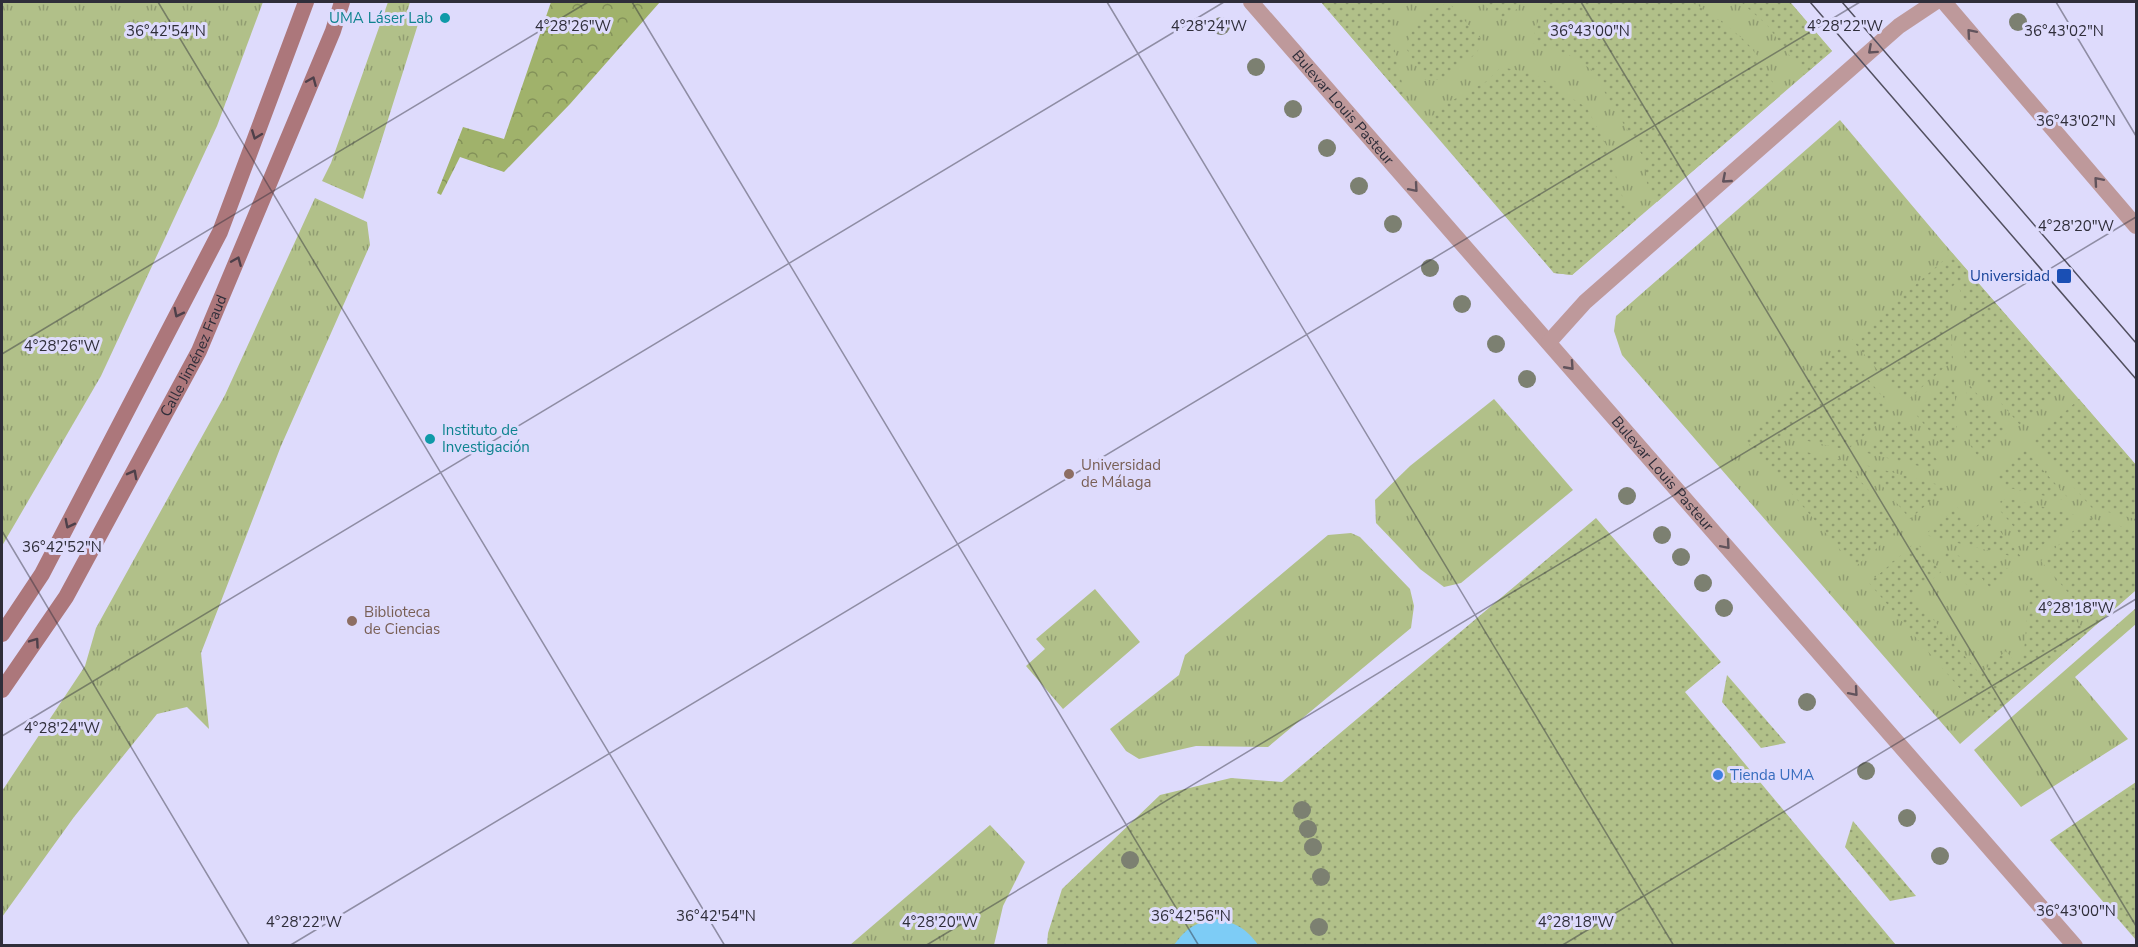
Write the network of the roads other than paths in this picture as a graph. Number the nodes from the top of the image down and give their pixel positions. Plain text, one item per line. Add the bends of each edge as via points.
1 (306, 2) edge
2 (342, 2) edge
3 (1251, 2) edge
4 (1935, 2) edge
5 (1944, 2) edge
6 (2136, 226) edge
7 (1549, 342) junction
8 (2, 634) edge
9 (2, 690) edge
10 (2074, 945) edge

1 -> 8 main road, Calle Jiménez Fraud via 220,232 42,574
9 -> 2 main road, Calle Jiménez Fraud via 66,597 199,351
3 -> 7 street, Bulevar Louis Pasteur
4 -> 7 street via 1899,26 1585,302
6 -> 5 street
7 -> 10 street, Bulevar Louis Pasteur

